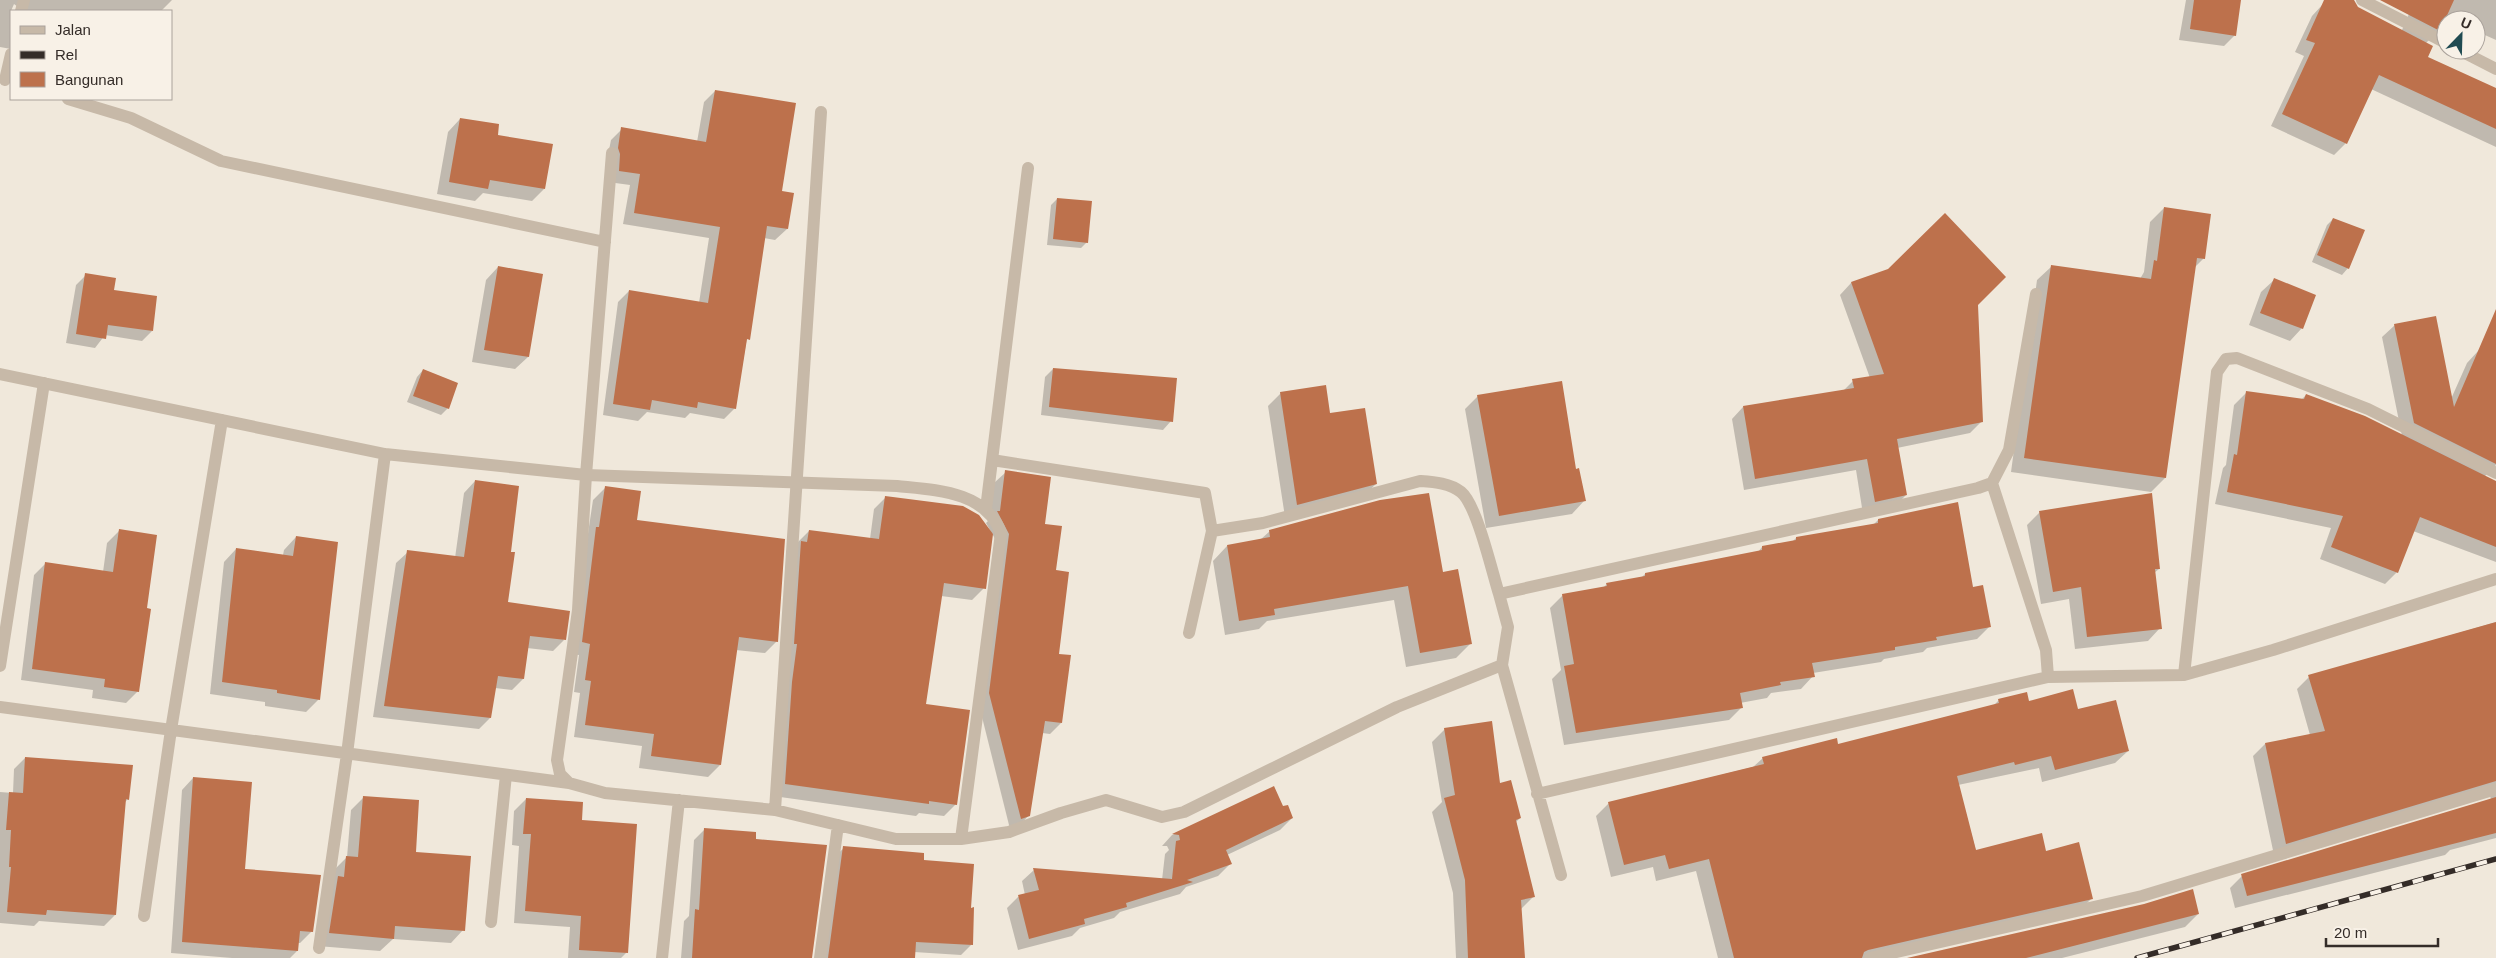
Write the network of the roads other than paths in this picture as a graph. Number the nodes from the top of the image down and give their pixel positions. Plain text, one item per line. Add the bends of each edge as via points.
1 (2362, 0) edge
2 (2436, 38) edge
3 (10, 58) edge
4 (2478, 60) edge
5 (2496, 69) edge
6 (5, 80) edge
7 (71, 100) edge
8 (820, 112) dead end
9 (612, 154) dead end
10 (1028, 168) dead end
11 (605, 242) junction
12 (2036, 294) dead end
13 (0, 374) edge
14 (44, 383) junction
15 (222, 420) junction
16 (385, 454) junction
17 (992, 460) junction
18 (2496, 473) edge
19 (586, 475) junction
20 (797, 483) junction
21 (1992, 483) junction
22 (986, 509) junction
23 (1212, 531) junction
24 (2496, 580) edge
25 (1499, 594) junction
26 (1189, 633) dead end
27 (1502, 665) junction
28 (0, 666) edge
29 (2184, 675) junction
30 (2048, 677) junction
31 (0, 707) edge
32 (171, 730) junction
33 (347, 754) junction
34 (506, 775) junction
35 (569, 784) junction
36 (2496, 789) edge
37 (1537, 794) junction
38 (679, 800) junction
39 (774, 810) junction
40 (838, 825) junction
41 (960, 839) junction
42 (1562, 875) dead end
43 (144, 916) dead end
44 (491, 922) dead end
45 (319, 948) dead end
46 (662, 958) edge
47 (820, 958) edge
48 (1870, 958) edge

1 - 2 street
3 - 6 street
4 - 5 street
7 - 11 street via 131,118 221,161
8 - 20 street
9 - 11 street
10 - 17 street
11 - 19 street
12 - 21 street via 2008,450
13 - 14 street
14 - 15 street
14 - 28 street
15 - 16 street
15 - 32 street
16 - 19 street
16 - 33 street
17 - 22 street
17 - 23 street via 1205,493
18 - 29 street via 2368,409 2237,358 2226,358 2217,372
19 - 20 street
19 - 35 street via 578,610 557,760 560,774
20 - 22 street via 938,490 962,496
20 - 39 street
21 - 25 street
21 - 30 street via 2046,650
22 - 41 street via 997,521 1001,548
23 - 25 street via 1263,523 1420,481 1443,483 1462,492 1474,512
23 - 26 street
24 - 29 street
25 - 27 street via 1508,627
27 - 37 street
27 - 41 street via 1396,707 1184,812 1162,817 1106,800 1009,832
29 - 30 street
30 - 37 street
31 - 32 street
32 - 33 street
32 - 43 street
33 - 34 street
33 - 45 street
34 - 35 street
34 - 44 street
35 - 38 street via 605,793
36 - 48 street via 2142,896
37 - 42 street
38 - 39 street
38 - 46 street
39 - 40 street
40 - 41 street via 896,839
40 - 47 street

